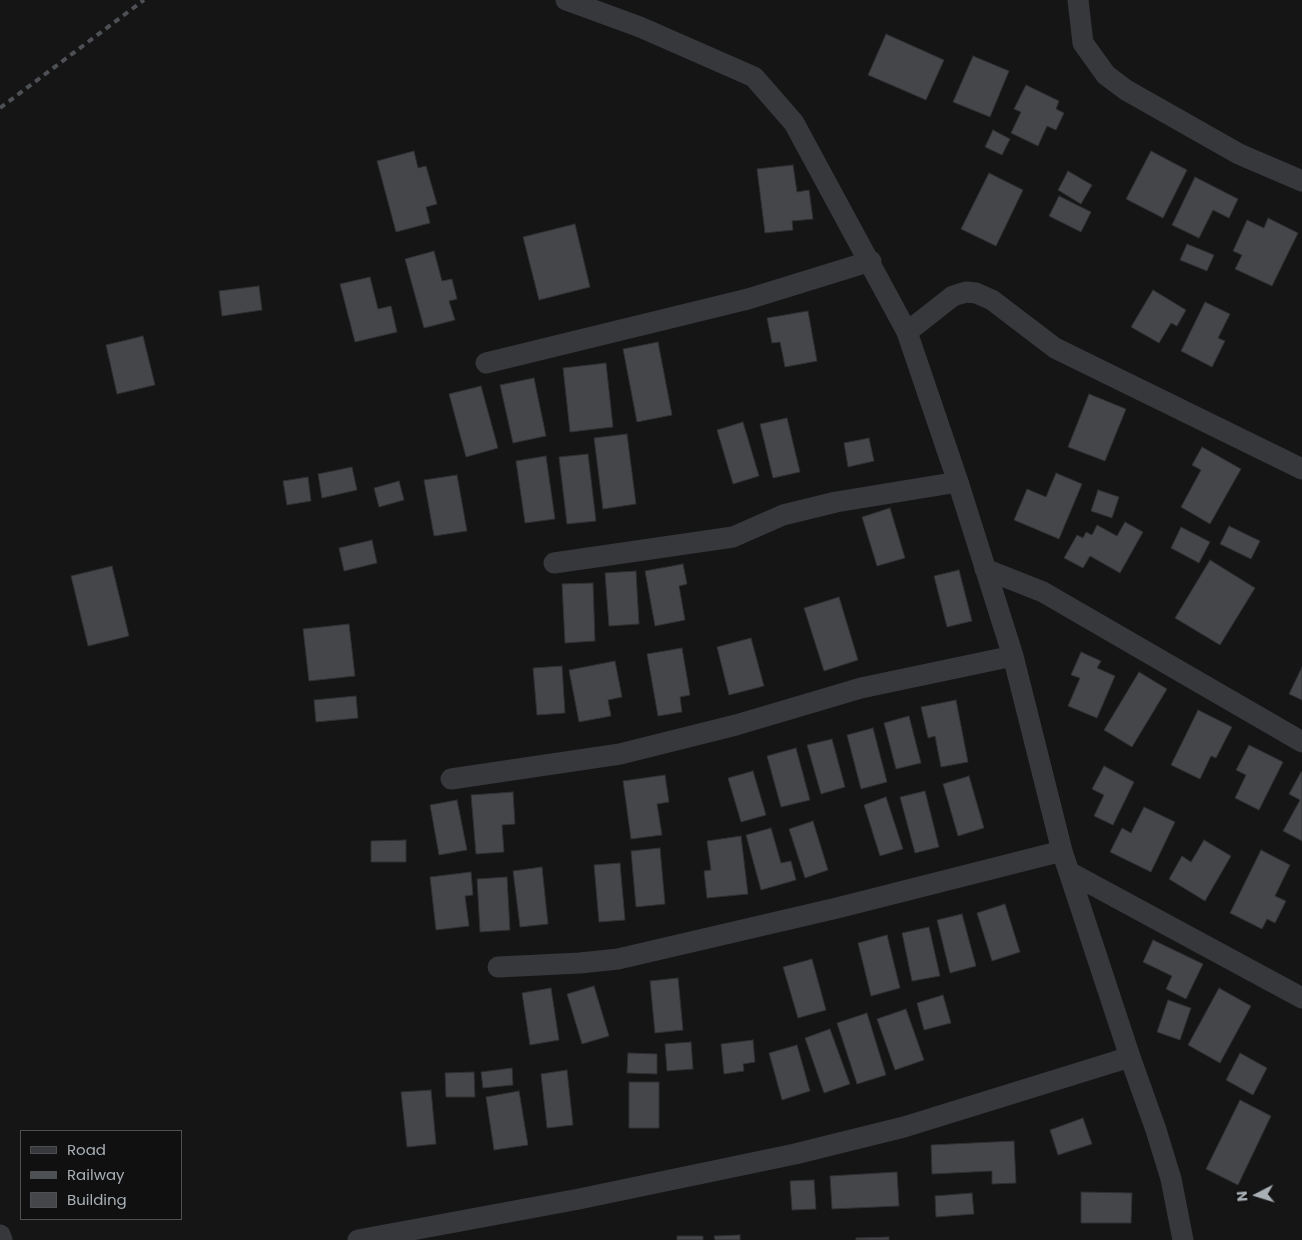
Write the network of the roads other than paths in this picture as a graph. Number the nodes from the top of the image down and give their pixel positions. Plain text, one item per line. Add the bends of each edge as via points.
1 (566, 0) edge
2 (1078, 0) edge
3 (1302, 181) edge
4 (870, 261) junction
5 (908, 332) junction
6 (486, 363) dead end
7 (1302, 469) edge
8 (958, 482) junction
9 (554, 563) dead end
10 (985, 570) junction
11 (1013, 656) junction
12 (1302, 742) edge
13 (451, 779) dead end
14 (1062, 851) junction
15 (1069, 872) junction
16 (498, 967) dead end
17 (1302, 998) edge
18 (1130, 1057) junction
19 (0, 1236) edge
20 (1188, 1238) edge
21 (2, 1240) edge
22 (358, 1240) edge

1 - 4 street via 640,27 754,77 794,123
2 - 3 street via 1083,43 1113,80 1239,154
4 - 5 street
4 - 6 street via 748,299
5 - 7 street via 954,296 976,293 992,300 1055,348
5 - 8 street
8 - 9 street via 836,502 782,515 733,536
8 - 10 street
10 - 11 street
10 - 12 street via 1043,592
11 - 13 street via 861,688 736,725 620,754
11 - 14 street
14 - 15 street
14 - 16 street via 618,959
15 - 17 street
15 - 18 street
18 - 20 street
18 - 22 street via 904,1127 795,1154
19 - 21 street

